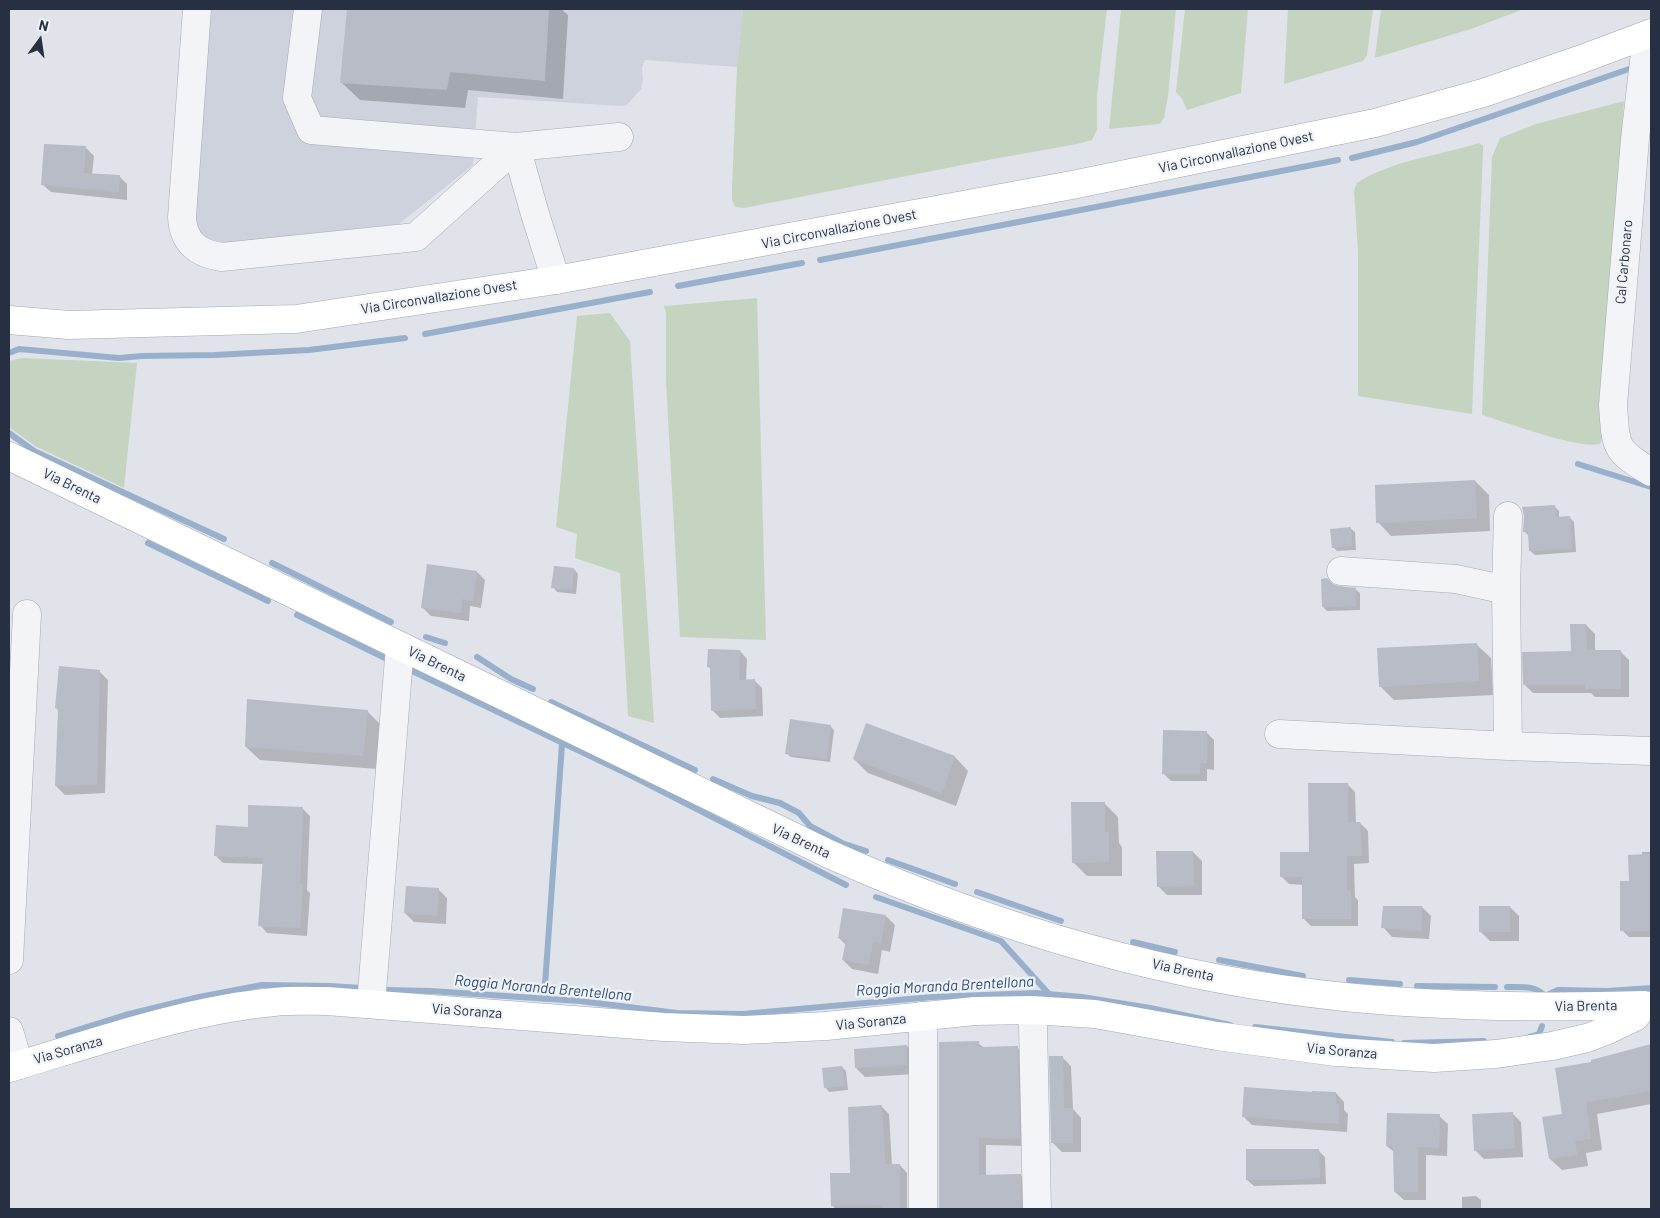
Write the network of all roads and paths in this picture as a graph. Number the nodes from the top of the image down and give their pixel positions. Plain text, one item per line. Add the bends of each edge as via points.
1 (197, 9) edge
2 (308, 9) edge
3 (1649, 34) edge
4 (619, 137) dead end
5 (516, 147) junction
6 (556, 280) junction
7 (9, 320) edge
8 (69, 325) junction
9 (9, 338) edge
10 (10, 456) edge
11 (1651, 472) edge
12 (1508, 516) dead end
13 (1341, 571) dead end
14 (1506, 590) junction
15 (27, 614) dead end
16 (400, 646) junction
17 (1279, 734) dead end
18 (1508, 746) junction
19 (1651, 751) edge
20 (9, 960) edge
21 (371, 1004) junction
22 (1647, 1005) edge
23 (1031, 1010) junction
24 (922, 1016) junction
25 (9, 1031) edge
26 (14, 1066) edge
27 (923, 1209) edge
28 (1037, 1209) edge

1 - 5 street via 182,228 197,249 208,255 234,257 416,237
2 - 5 street via 297,98 311,130
3 - 6 main road, Via Circonvallazione Ovest via 1484,93 1374,123 1072,185
3 - 11 street, Cal Carbonaro via 1634,148 1613,405 1620,450
4 - 5 street
5 - 6 street
6 - 8 main road, Via Circonvallazione Ovest via 296,319
7 - 8 main road, Via Circonvallazione Ovest
8 - 9 main road
10 - 16 main road, Via Brenta
12 - 14 street
13 - 14 street via 1456,580
14 - 18 street
15 - 20 street
16 - 21 street
16 - 22 main road, Via Brenta via 837,858 1014,926 1069,942 1192,973 1345,997 1536,1008
17 - 18 street
18 - 19 street
21 - 24 main road, Via Soranza via 664,1028 744,1030
21 - 26 main road, Via Soranza via 275,1001 225,1008
22 - 23 main road, Via Soranza via 1635,1017 1587,1038 1496,1054 1434,1058 1336,1052 1217,1036 1094,1014
23 - 24 main road, Via Soranza
23 - 28 street
24 - 27 street, Via Soranza
25 - 26 street, Via Soranza

